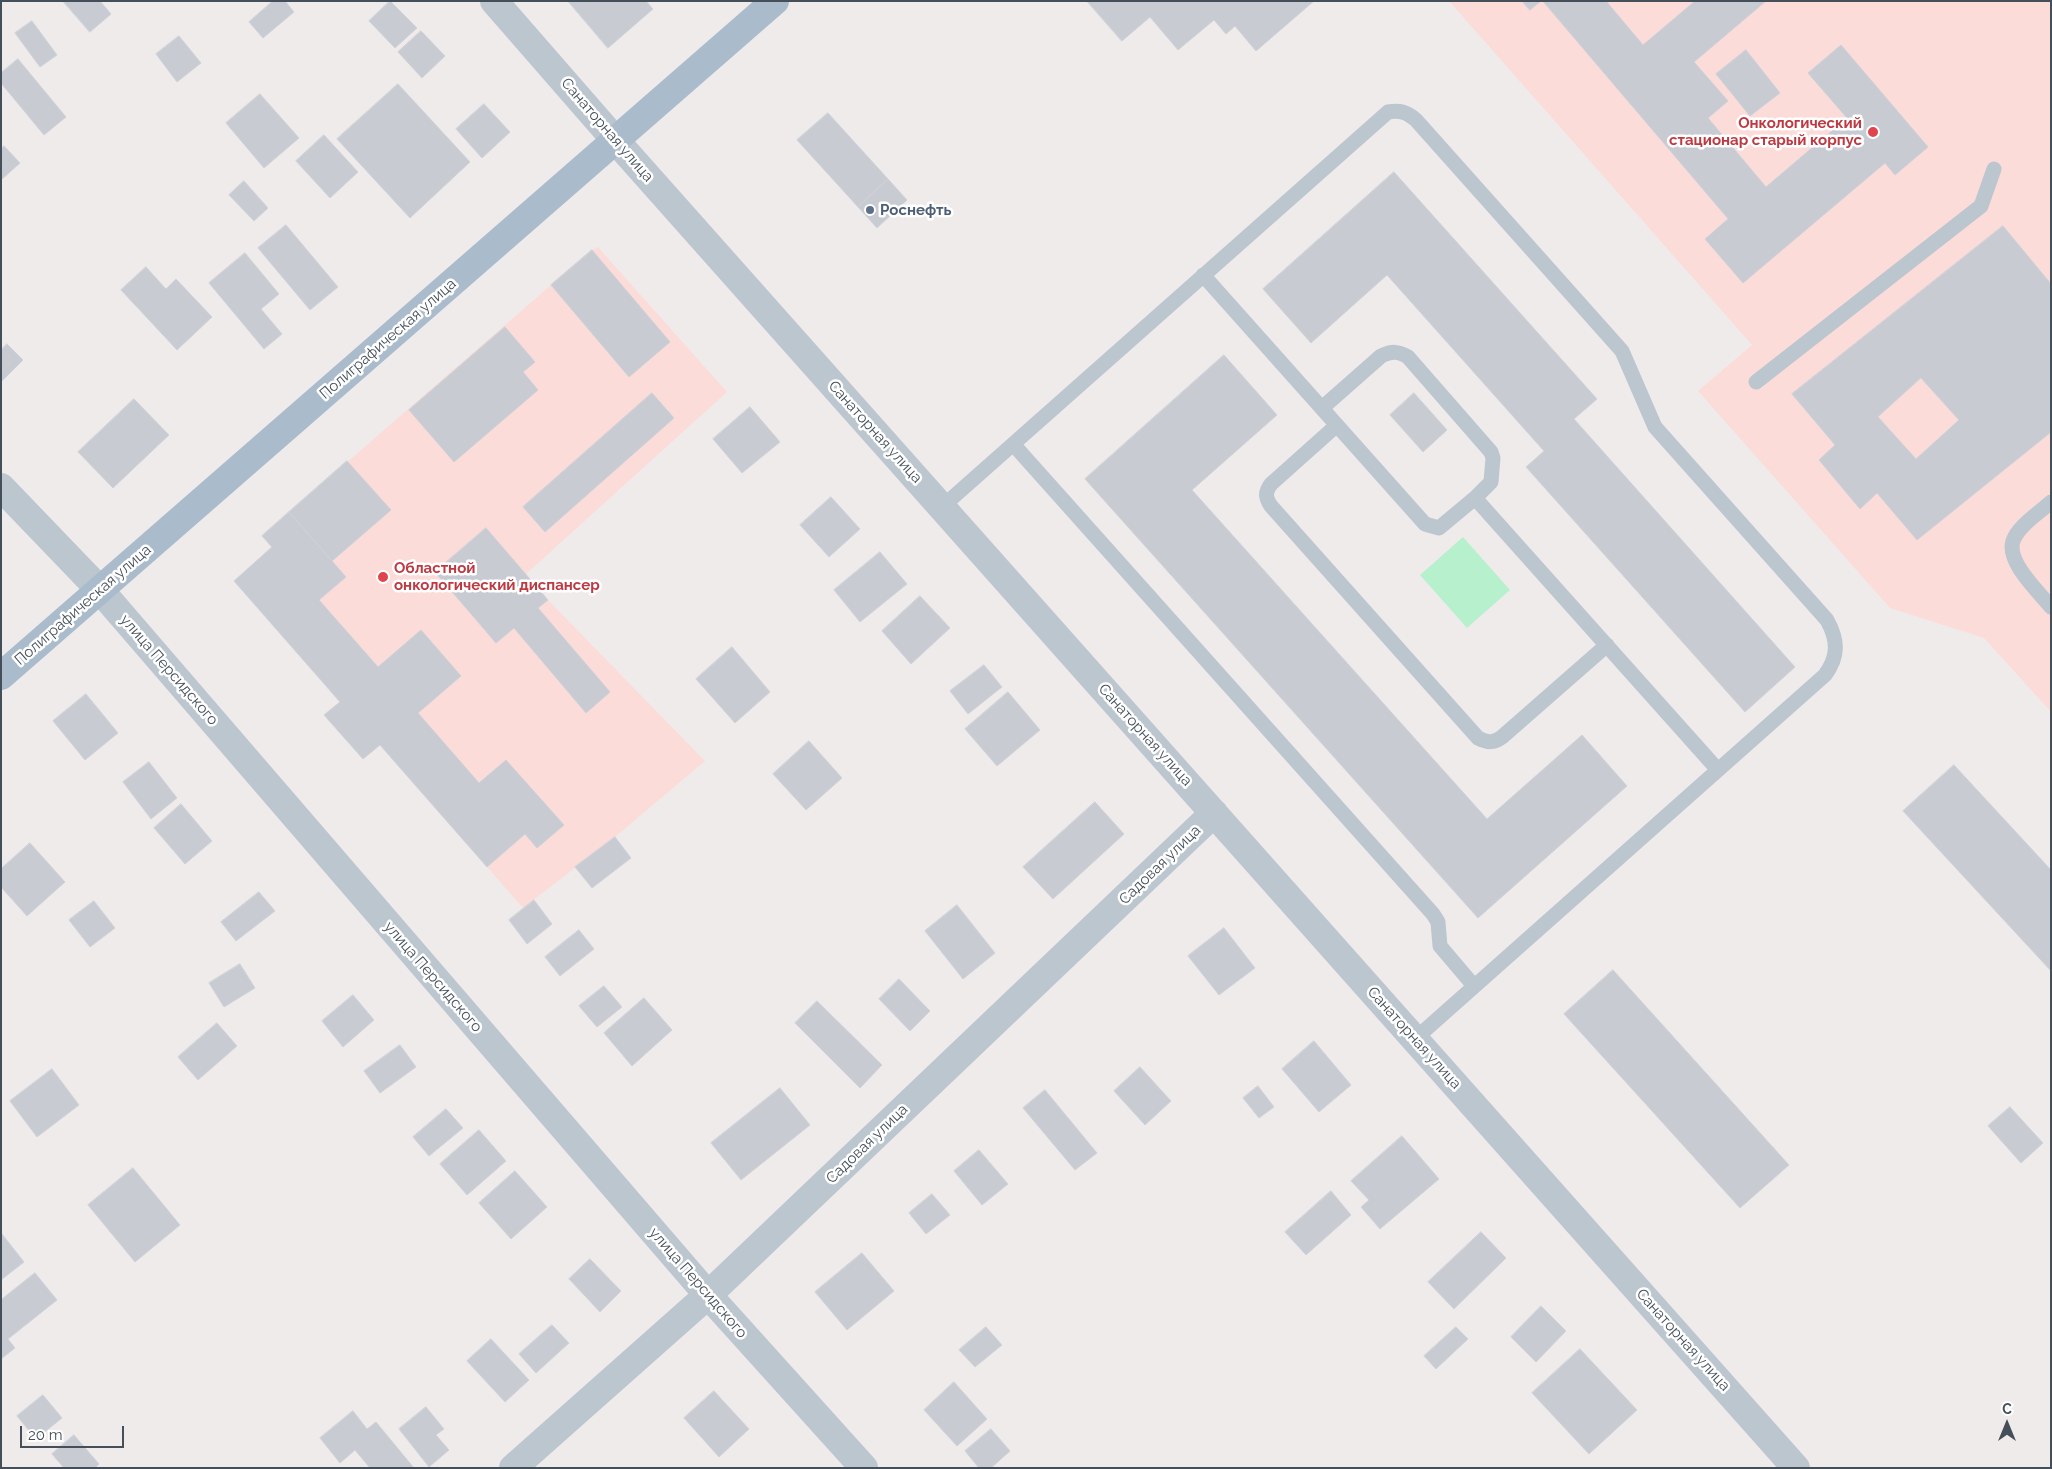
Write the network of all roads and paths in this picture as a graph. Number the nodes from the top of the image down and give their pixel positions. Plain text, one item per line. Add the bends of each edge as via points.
1 (494, 1) edge
2 (775, 1) edge
3 (616, 140) junction
4 (1994, 169) dead end
5 (1203, 275) junction
6 (1756, 382) dead end
7 (1322, 408) junction
8 (1337, 425) junction
9 (1013, 444) junction
10 (1, 487) edge
11 (1476, 498) junction
12 (2051, 502) edge
13 (942, 508) junction
14 (100, 590) junction
15 (2051, 607) edge
16 (1607, 644) junction
17 (1, 676) edge
18 (1718, 770) junction
19 (1214, 813) junction
20 (1474, 986) junction
21 (1415, 1039) junction
22 (708, 1296) junction
23 (514, 1468) edge
24 (864, 1468) edge
25 (1796, 1468) edge

1 - 3 street, Санаторная улица
2 - 3 main road, Полиграфическая улица
3 - 13 street, Санаторная улица
3 - 14 main road, Полиграфическая улица
4 - 6 lane via 1981,206
5 - 7 lane
5 - 9 lane
5 - 18 lane via 1388,112 1408,113 1416,120 1622,351 1654,427 1828,620 1836,646 1833,664
7 - 8 lane
7 - 11 lane via 1381,356 1399,352 1408,357 1491,452 1491,482
8 - 11 lane via 1430,527 1439,528 1446,524
8 - 16 lane via 1271,484 1266,490 1266,498 1478,738 1495,742 1502,737
9 - 13 lane
9 - 20 lane via 1433,914 1438,922 1440,946
10 - 14 street, улица Персидского
11 - 16 lane
12 - 15 lane via 2021,529 2012,542 2013,559
13 - 19 street, Санаторная улица
14 - 17 main road, Полиграфическая улица
14 - 22 street, улица Персидского
16 - 18 lane
18 - 20 lane
19 - 21 street, Санаторная улица
19 - 22 street, Садовая улица
20 - 21 lane
21 - 25 street, Санаторная улица
22 - 23 street, Садовая улица
22 - 24 street, улица Персидского

